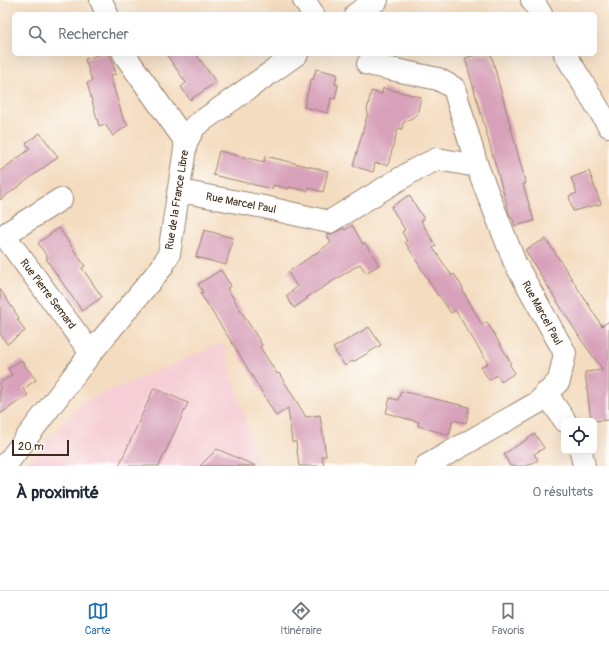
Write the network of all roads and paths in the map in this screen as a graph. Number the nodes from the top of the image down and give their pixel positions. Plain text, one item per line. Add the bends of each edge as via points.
1 (101, 0) edge
2 (304, 0) edge
3 (377, 0) edge
4 (106, 12) edge
5 (312, 12) edge
6 (359, 12) edge
7 (125, 56) edge
8 (294, 56) edge
9 (566, 56) edge
10 (368, 64) dead end
11 (609, 126) edge
12 (186, 142) junction
13 (477, 166) junction
14 (178, 194) junction
15 (60, 199) dead end
16 (2, 236) edge
17 (91, 353) junction
18 (546, 393) junction
19 (563, 418) edge
20 (582, 454) edge
21 (5, 466) edge
22 (426, 466) edge
23 (584, 466) edge

1 - 4 street
2 - 5 street
3 - 6 street
7 - 12 street
8 - 12 street, Rue de la France Libre via 195,126
9 - 11 street
10 - 13 street, Rue Marcel Paul via 438,79 454,88
12 - 14 street, Rue de la France Libre
13 - 14 street, Rue Marcel Paul via 437,159 329,222 191,193
13 - 18 street, Rue Marcel Paul via 515,263 565,353 559,381
14 - 17 street, Rue de la France Libre via 169,254 162,267
15 - 16 street, Rue Pierre Semard
16 - 17 street, Rue Pierre Semard
17 - 21 street, Rue de la France Libre
18 - 19 street
18 - 22 street, Rue Marcel Paul via 537,403
20 - 23 street

